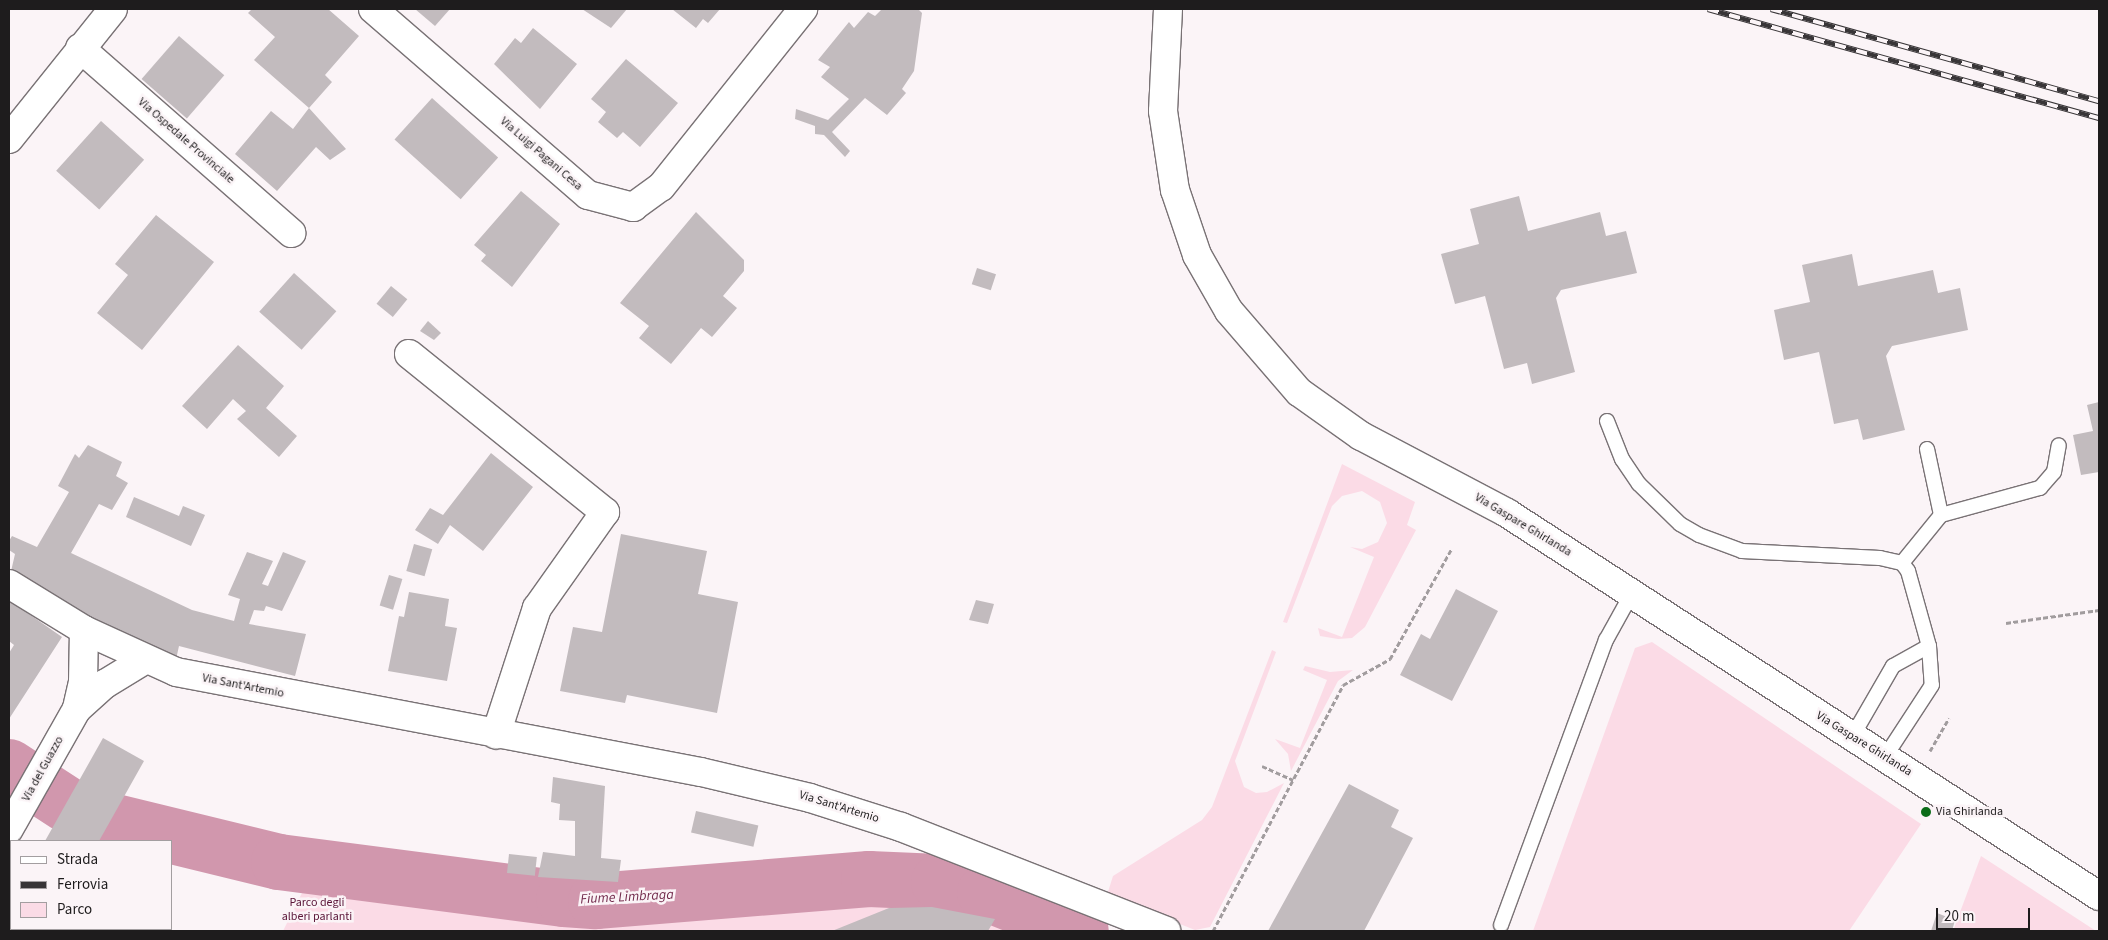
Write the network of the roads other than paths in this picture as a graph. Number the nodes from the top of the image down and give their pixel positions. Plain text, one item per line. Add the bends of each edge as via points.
1 (113, 9) edge
2 (373, 9) edge
3 (803, 9) edge
4 (1168, 9) edge
5 (80, 48) junction
6 (9, 138) edge
7 (291, 233) dead end
8 (409, 354) dead end
9 (1607, 421) dead end
10 (2059, 445) dead end
11 (1927, 449) dead end
12 (1941, 515) junction
13 (1902, 564) junction
14 (9, 584) edge
15 (1632, 593) junction
16 (84, 630) junction
17 (1929, 646) junction
18 (146, 660) junction
19 (77, 710) junction
20 (496, 734) junction
21 (1852, 737) junction
22 (1885, 757) junction
23 (9, 829) edge
24 (2099, 896) edge
25 (1501, 925) dead end
26 (1166, 931) edge

1 - 5 street
2 - 3 street, Via Luigi Pagani Cesa via 588,194 633,207 660,187
4 - 15 street, Via Gaspare Ghirlanda via 1163,111 1175,190 1197,255 1229,311 1270,364 1329,417 1507,513
5 - 6 street
5 - 7 street, Via Ospedale Provinciale
8 - 20 street via 605,512 537,608
9 - 13 lane via 1622,459 1639,484 1699,536 1742,551 1788,557 1880,558
10 - 12 lane via 2054,472 2040,488
11 - 12 lane
12 - 13 lane
13 - 17 lane via 1908,571
14 - 16 street, Via Sant'Artemio
15 - 21 street, Via Gaspare Ghirlanda
15 - 25 lane via 1606,640
16 - 18 street, Via Sant'Artemio
16 - 19 street, Via del Guazzo via 83,682
17 - 21 lane via 1893,666
17 - 22 lane via 1932,685
18 - 19 street, Via del Guazzo via 111,680
18 - 20 street, Via Sant'Artemio via 202,679
19 - 23 street, Via del Guazzo
20 - 26 street, Via Sant'Artemio via 710,774 851,810
21 - 22 street, Via Gaspare Ghirlanda
22 - 24 street, Via Gaspare Ghirlanda

